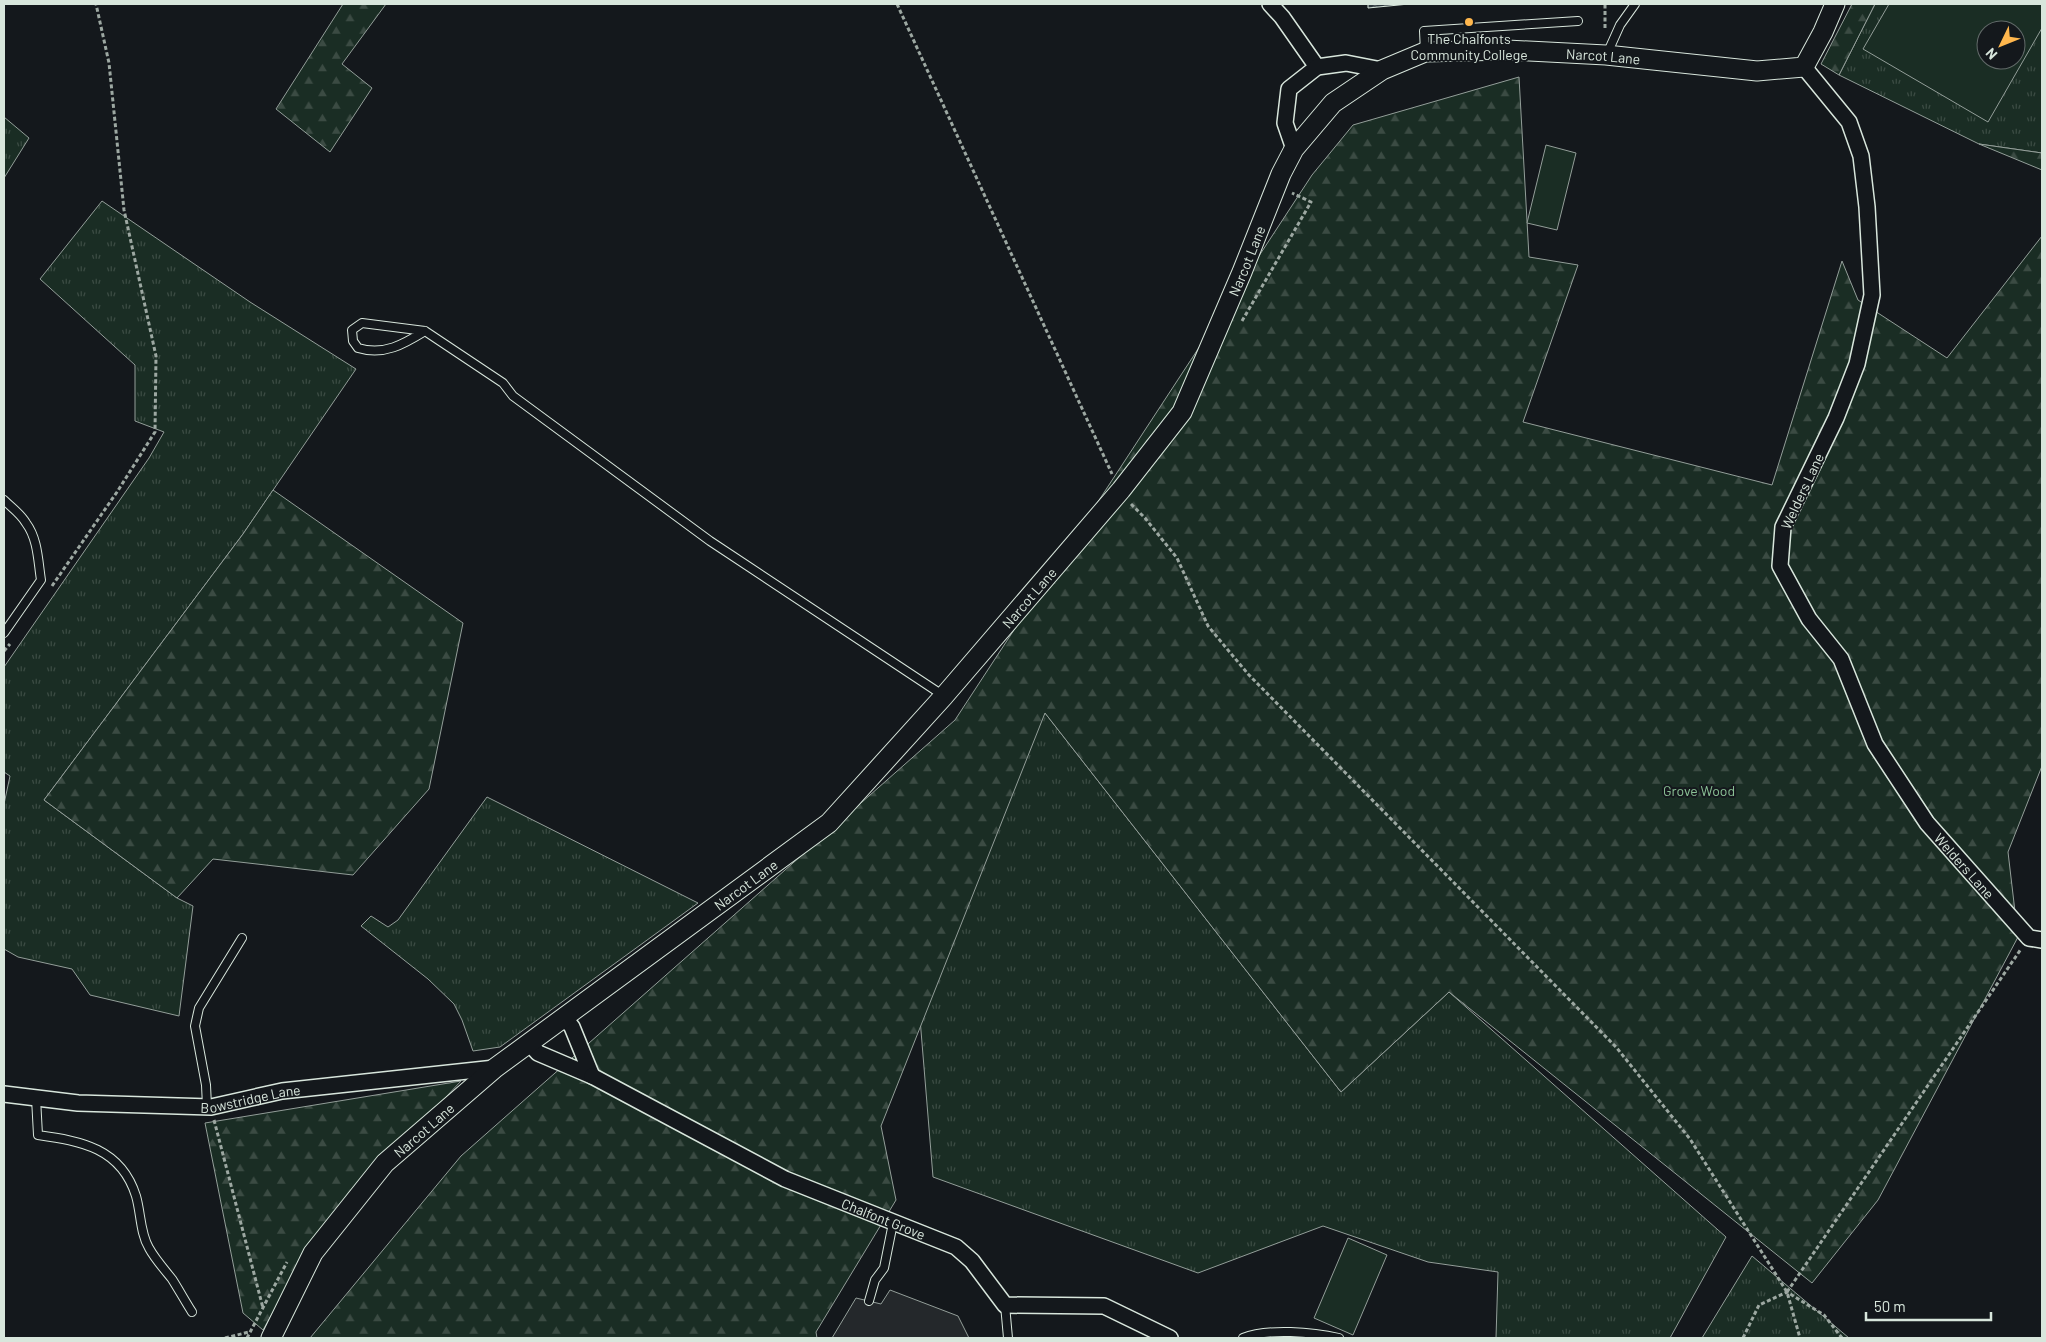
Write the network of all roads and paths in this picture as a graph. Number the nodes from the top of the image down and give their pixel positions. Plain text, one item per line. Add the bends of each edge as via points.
1 (96, 4) edge
2 (897, 4) edge
3 (1270, 4) edge
4 (1635, 4) edge
5 (1835, 4) edge
6 (1578, 22) dead end
7 (1425, 52) junction
8 (1606, 55) junction
9 (1317, 67) junction
10 (1804, 67) junction
11 (1382, 70) junction
12 (1294, 149) junction
13 (1275, 185) junction
14 (1238, 328) dead end
15 (425, 331) junction
16 (1129, 496) junction
17 (4, 500) edge
18 (1124, 510) dead end
19 (53, 585) dead end
20 (4, 633) edge
21 (944, 696) junction
22 (242, 938) dead end
23 (2035, 939) edge
24 (565, 1018) junction
25 (530, 1044) junction
26 (495, 1068) junction
27 (592, 1076) junction
28 (4, 1094) edge
29 (36, 1098) junction
30 (209, 1107) junction
31 (893, 1222) junction
32 (303, 1270) junction
33 (1788, 1292) junction
34 (869, 1301) dead end
35 (1005, 1305) junction
36 (263, 1308) junction
37 (192, 1312) dead end
38 (249, 1332) junction
39 (226, 1338) edge
40 (246, 1338) edge
41 (271, 1338) edge
42 (1008, 1338) edge
43 (1170, 1338) edge
44 (1243, 1338) edge
45 (1339, 1338) edge
46 (1743, 1338) edge
47 (1800, 1338) edge
48 (1842, 1338) edge

1 - 19 path via 109,63 124,210 156,356 155,432
2 - 16 path via 1114,478
3 - 9 street
4 - 8 lane via 1620,25
5 - 10 street
6 - 7 lane via 1424,31
7 - 8 street, Narcot Lane via 1507,50
7 - 11 street, Narcot Lane
8 - 10 street, Narcot Lane via 1757,71
9 - 11 street via 1346,63
9 - 12 street via 1290,88 1285,123
10 - 23 street, Welders Lane via 1849,122 1861,156 1872,295 1857,364 1836,418 1783,527 1780,566 1809,620 1841,659 1875,744 1927,823
11 - 12 street, Narcot Lane via 1333,103
12 - 13 street, Narcot Lane
13 - 14 path via 1310,202
13 - 16 street, Narcot Lane via 1182,412
15 - 15 lane via 362,323 352,330 353,341 358,348 368,351 398,347
15 - 21 lane via 503,382 513,396 710,541
16 - 18 path
16 - 21 street, Narcot Lane
16 - 33 path via 1177,558 1208,626 1248,674 1616,1047 1690,1139
17 - 20 lane via 26,522 32,534 41,580
21 - 24 street, Narcot Lane via 829,823
22 - 30 lane via 199,1008 195,1026
23 - 33 path
24 - 25 street, Narcot Lane
24 - 27 street
25 - 26 street, Narcot Lane
25 - 27 street, Chalfont Grove via 538,1052
26 - 30 street, Bowstridge Lane via 282,1091
26 - 32 street, Narcot Lane via 385,1163 313,1252
27 - 31 street, Chalfont Grove via 785,1180
28 - 29 street, Bowstridge Lane
29 - 30 street, Bowstridge Lane via 78,1103
29 - 37 lane via 38,1135 73,1140 93,1147 111,1158 124,1173 135,1194 149,1248
30 - 36 path
31 - 34 lane via 884,1268 875,1280
31 - 35 street, Chalfont Grove via 956,1248 972,1261
32 - 36 path via 289,1258
32 - 41 street, Narcot Lane
33 - 46 path via 1759,1305
33 - 47 path
33 - 48 path via 1824,1315
35 - 42 lane
35 - 43 street via 1104,1306
36 - 38 path
38 - 39 path
38 - 40 path
44 - 45 lane via 1288,1332

